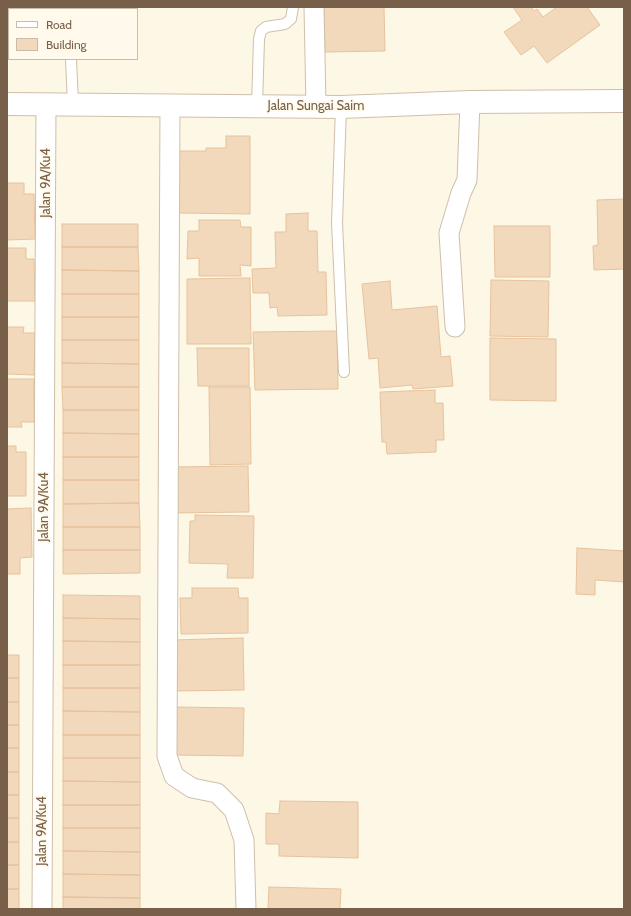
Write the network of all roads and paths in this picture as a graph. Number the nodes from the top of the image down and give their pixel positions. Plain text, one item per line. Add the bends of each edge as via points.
1 (293, 7) edge
2 (314, 7) edge
3 (72, 60) edge
4 (624, 101) edge
5 (470, 102) junction
6 (7, 104) edge
7 (46, 104) junction
8 (73, 104) junction
9 (170, 105) junction
10 (257, 106) junction
11 (316, 106) junction
12 (341, 107) junction
13 (456, 326) dead end
14 (344, 372) dead end
15 (42, 909) edge
16 (246, 909) edge

1 - 10 lane via 291,19 285,24 266,27 261,32
2 - 11 street
3 - 8 lane
4 - 5 street, Jalan Sungai Saim
5 - 12 street, Jalan Sungai Saim
5 - 13 street via 467,180 449,233
6 - 7 street, Jalan Sungai Saim
7 - 8 street, Jalan Sungai Saim
7 - 15 street, Jalan 9A/Ku4
8 - 9 street, Jalan Sungai Saim
9 - 10 street, Jalan Sungai Saim
9 - 16 street via 167,756 174,776 192,788 217,793 234,810 244,840
10 - 11 street, Jalan Sungai Saim
11 - 12 street, Jalan Sungai Saim
12 - 14 lane via 338,223

